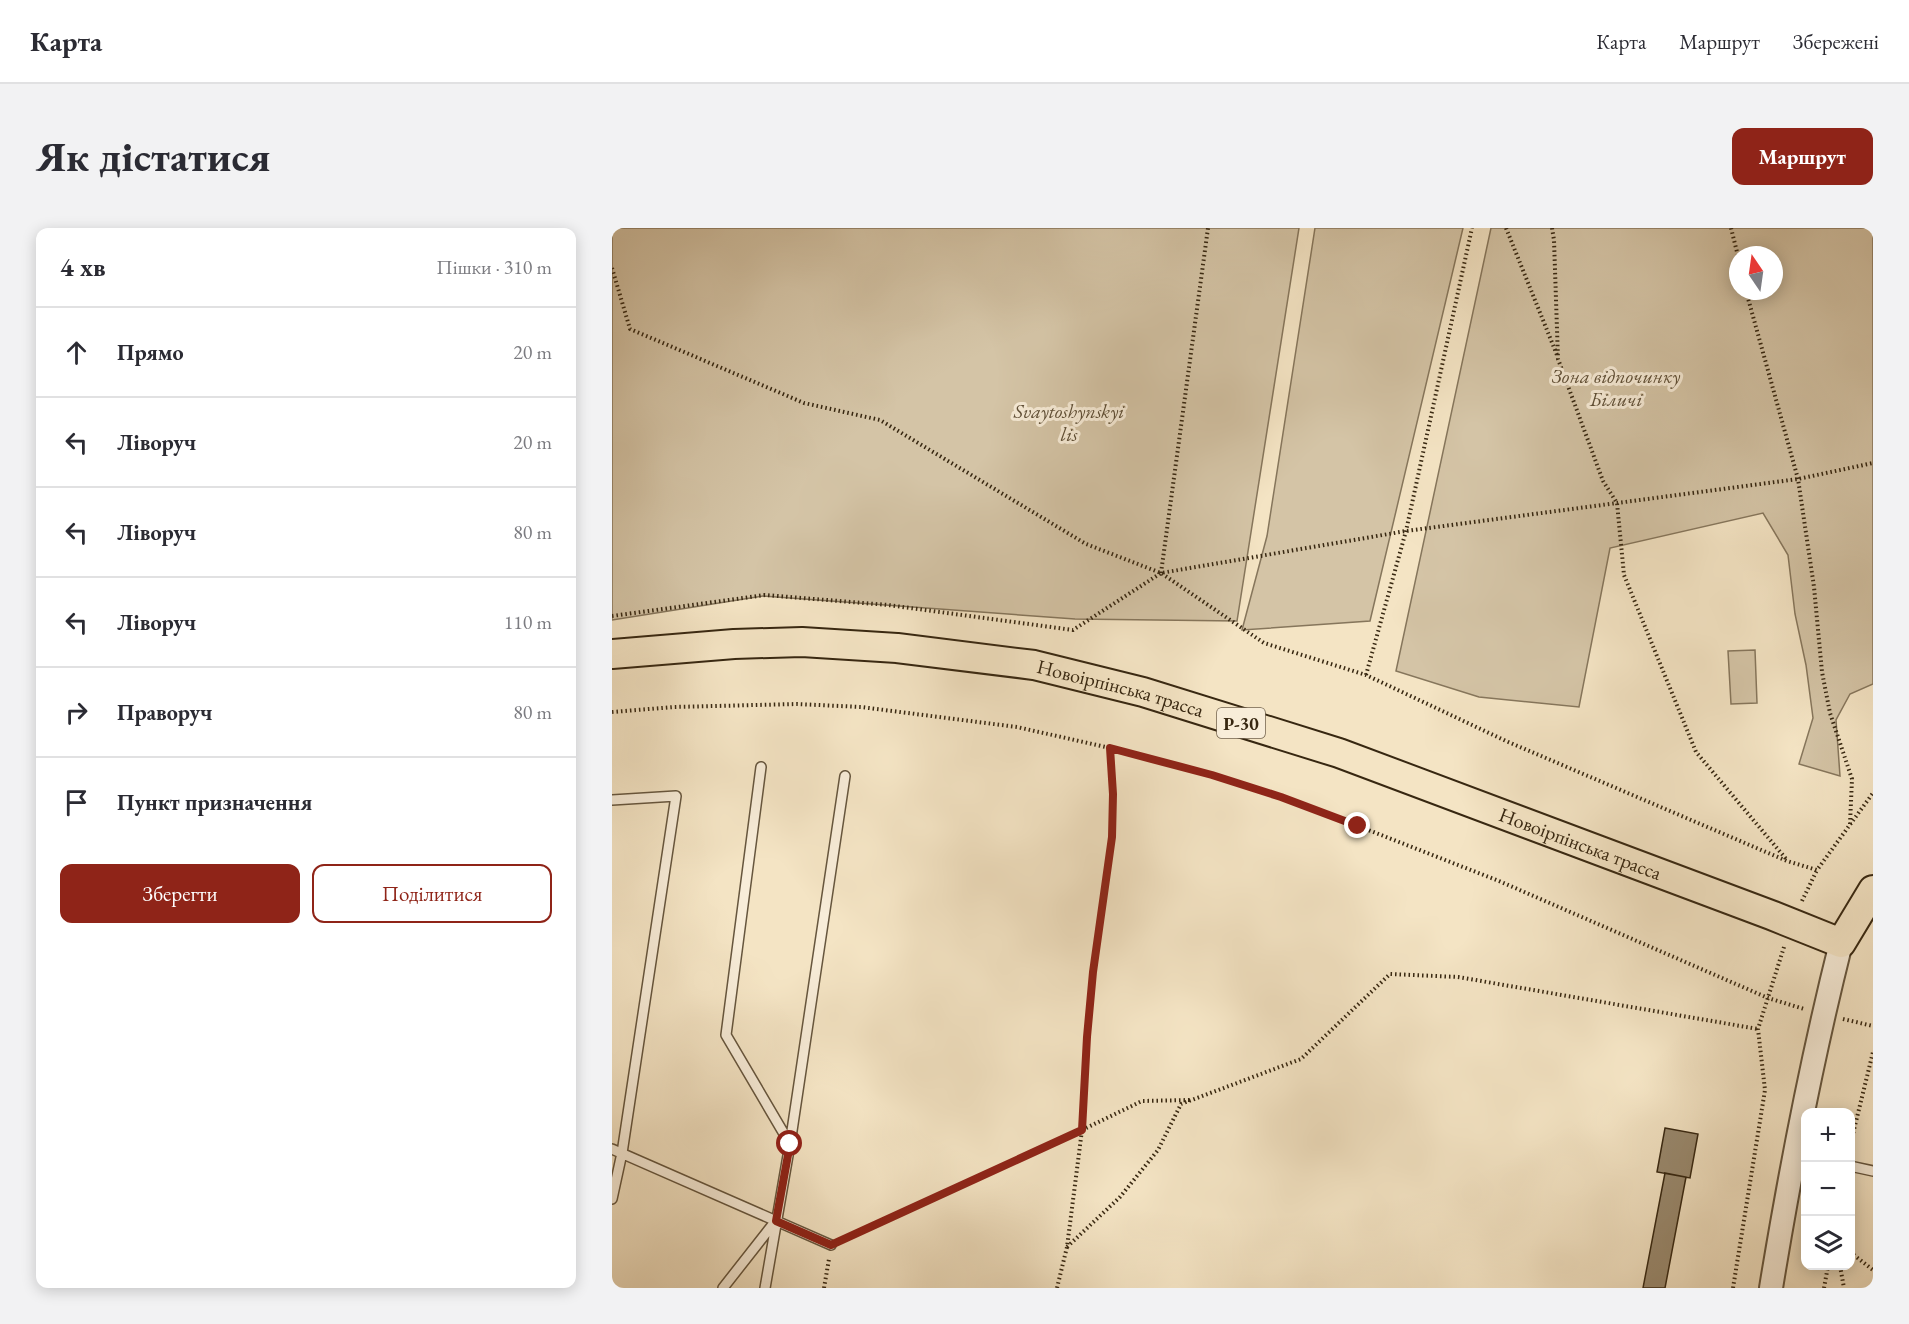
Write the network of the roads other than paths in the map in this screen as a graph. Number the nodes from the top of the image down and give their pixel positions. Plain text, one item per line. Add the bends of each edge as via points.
1 (612, 654) edge
2 (761, 767) dead end
3 (845, 777) dead end
4 (612, 800) edge
5 (1873, 890) edge
6 (1841, 944) junction
7 (790, 1144) junction
8 (612, 1149) edge
9 (622, 1153) junction
10 (1799, 1155) edge
11 (1855, 1167) edge
12 (1873, 1171) edge
13 (612, 1199) edge
14 (776, 1221) junction
15 (831, 1245) road end
16 (723, 1288) edge
17 (765, 1288) edge
18 (1771, 1288) edge

1 - 6 main road, Новоірпінська трасса / Р-30 via 802,642 897,648 1034,665 1143,692 1339,753
2 - 7 lane via 726,1035
3 - 7 lane
4 - 9 lane via 676,796
5 - 6 main road
6 - 10 street via 1820,1025
7 - 14 lane
8 - 9 lane
9 - 13 lane
9 - 14 lane
10 - 18 street
11 - 12 lane
14 - 15 lane
14 - 16 lane
14 - 17 lane

